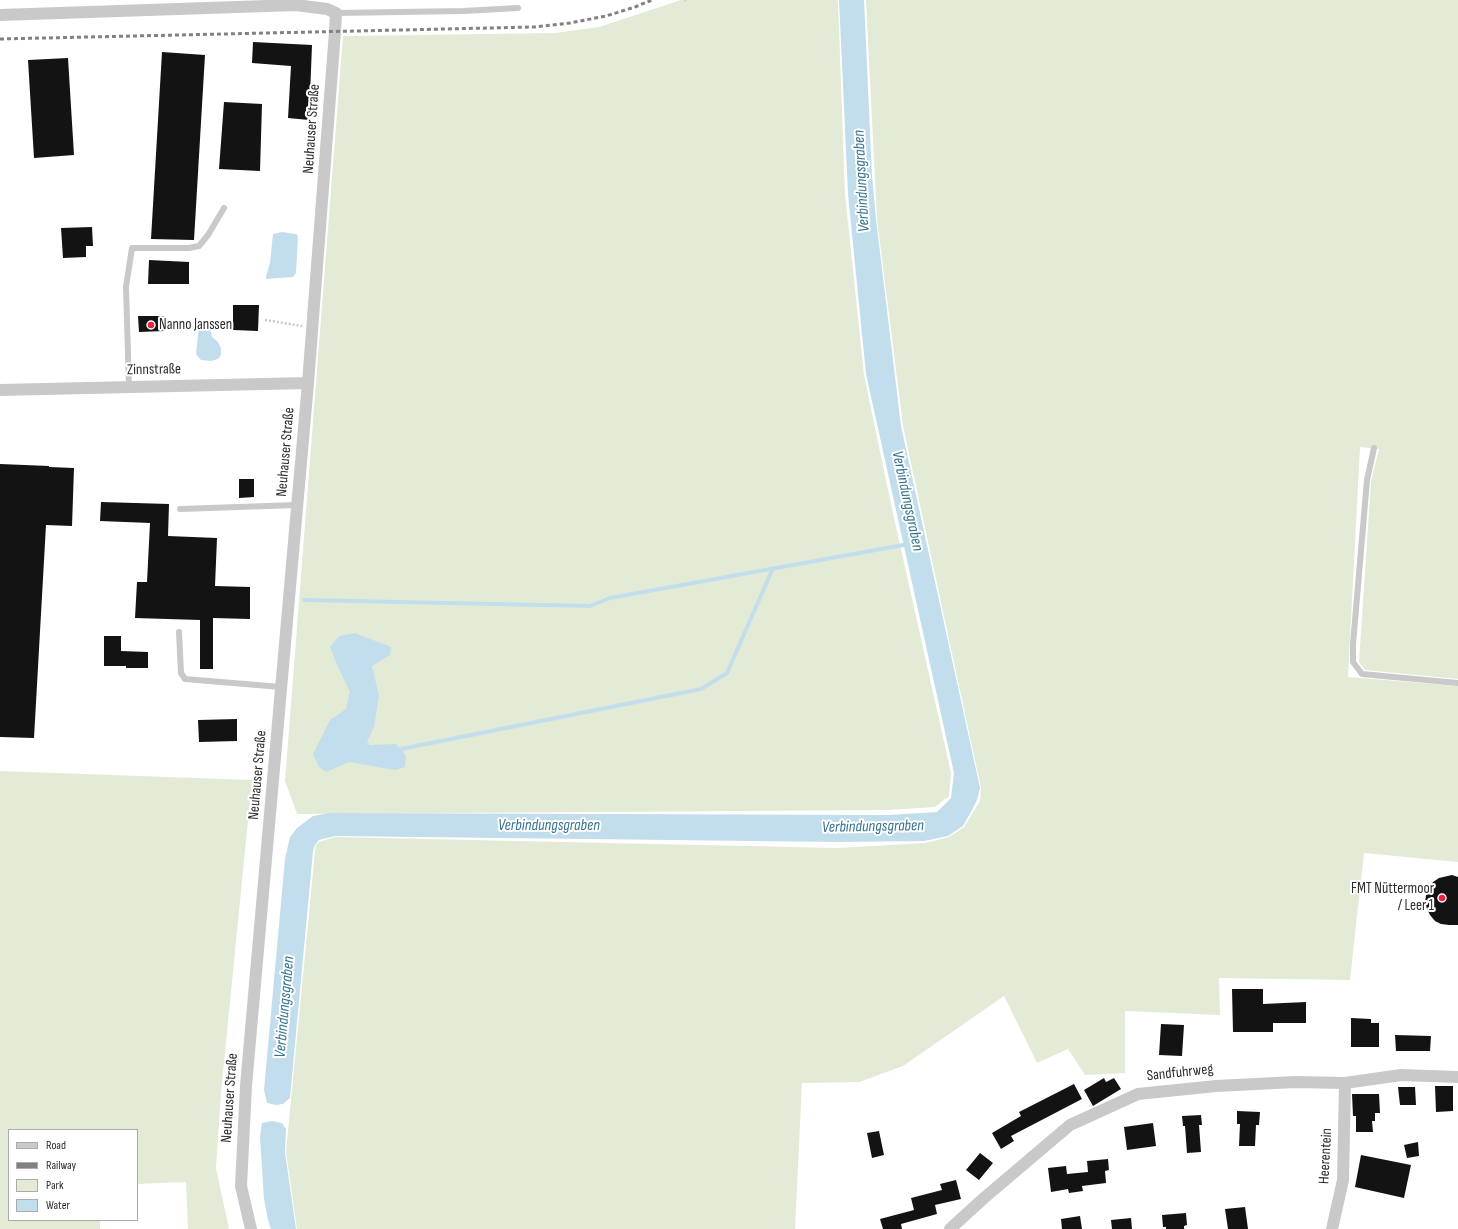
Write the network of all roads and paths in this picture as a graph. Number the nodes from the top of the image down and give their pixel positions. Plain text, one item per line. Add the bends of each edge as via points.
1 (518, 8) dead end
2 (336, 12) junction
3 (0, 14) edge
4 (224, 208) dead end
5 (265, 320) dead end
6 (312, 328) junction
7 (308, 383) junction
8 (129, 387) junction
9 (0, 390) edge
10 (1374, 448) dead end
11 (297, 505) junction
12 (180, 509) dead end
13 (179, 632) dead end
14 (1458, 683) edge
15 (281, 687) junction
16 (1458, 1077) edge
17 (1345, 1083) junction
18 (251, 1229) edge
19 (950, 1229) edge
20 (1332, 1229) edge

1 - 2 lane
2 - 3 street via 296,4
2 - 6 street, Neuhauser Straße
4 - 8 lane via 199,246 132,248 126,287
5 - 6 path
6 - 7 street, Neuhauser Straße
7 - 8 street, Zinnstraße
7 - 11 street, Neuhauser Straße
8 - 9 street, Zinnstraße
10 - 14 lane via 1368,480 1353,662 1362,674
11 - 12 lane
11 - 15 street, Neuhauser Straße
13 - 15 lane via 181,673 185,679
15 - 18 street, Neuhauser Straße via 246,1086 241,1186
16 - 17 street, Sandfuhrweg via 1402,1075
17 - 19 street, Sandfuhrweg via 1295,1082 1216,1086 1138,1094 1070,1125
17 - 20 street, Heerentein via 1343,1180

